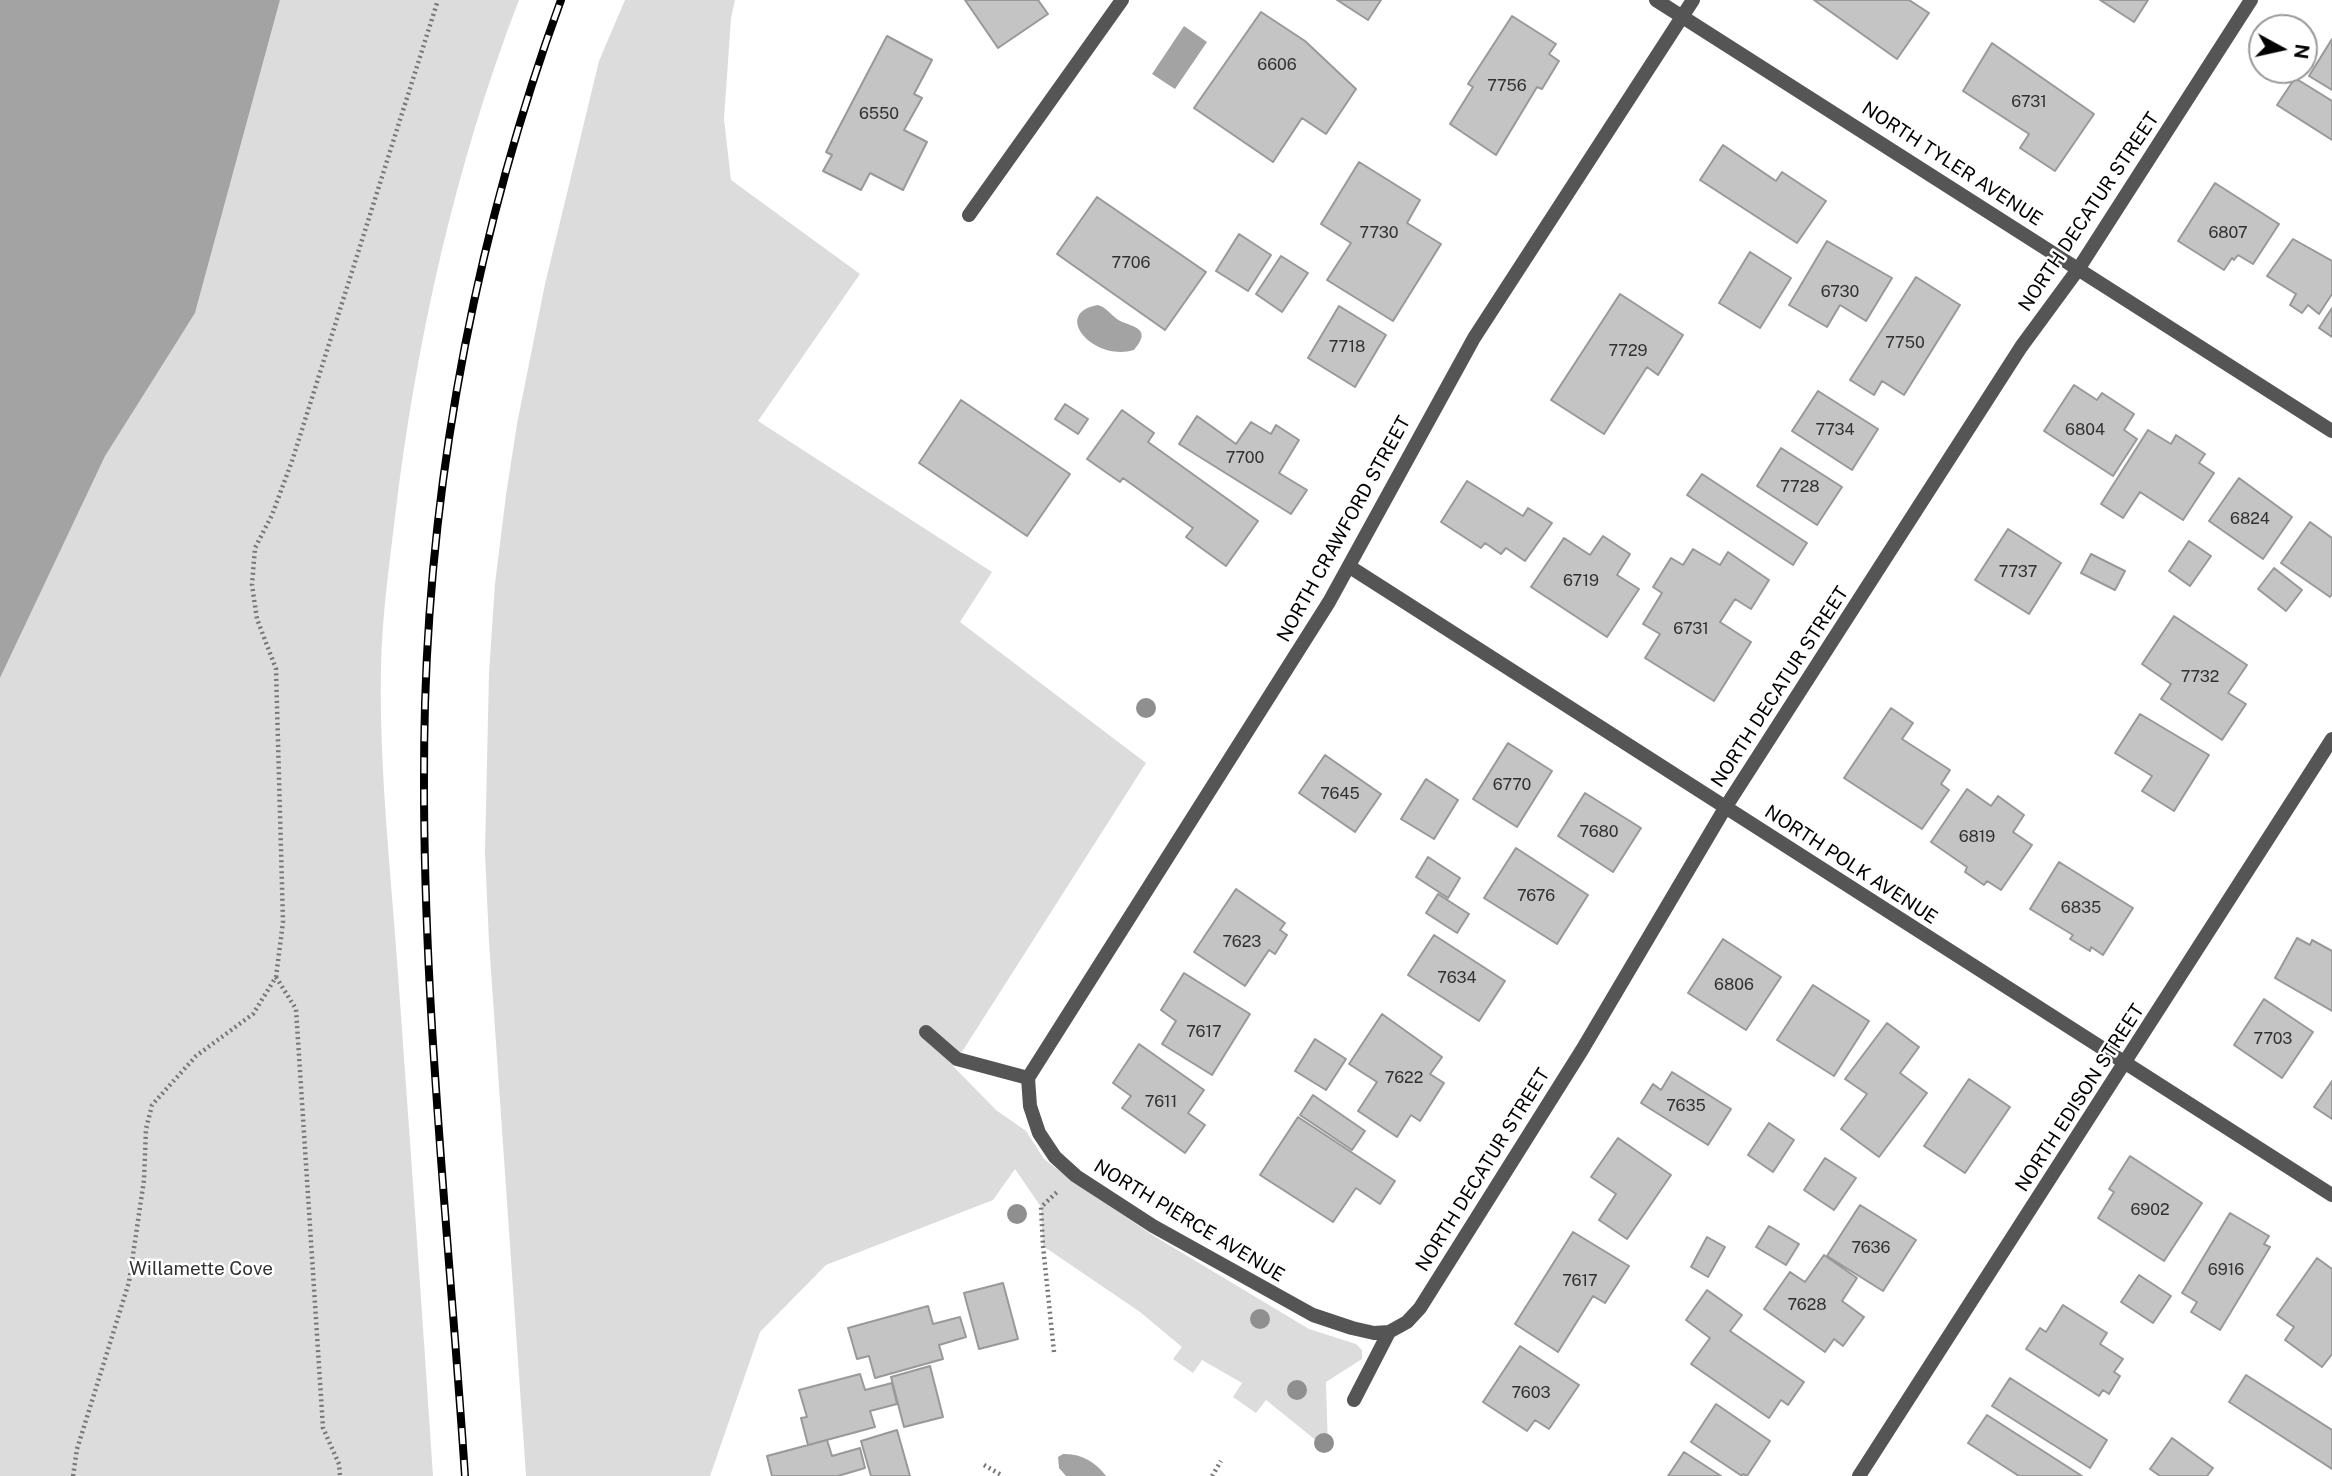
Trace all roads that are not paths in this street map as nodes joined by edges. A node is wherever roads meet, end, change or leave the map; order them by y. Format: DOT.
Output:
graph roads {
  1 [pos="1122,0"];
  2 [pos="1656,0"];
  3 [pos="1693,0"];
  4 [pos="2251,0"];
  5 [pos="1683,15"];
  6 [pos="969,215"];
  7 [pos="2079,268"];
  8 [pos="2332,431"];
  9 [pos="1350,567"];
  10 [pos="2332,739"];
  11 [pos="1725,808"];
  12 [pos="926,1032"];
  13 [pos="2125,1063"];
  14 [pos="1028,1078"];
  15 [pos="2332,1195"];
  16 [pos="1390,1332"];
  17 [pos="1354,1400"];
  18 [pos="1859,1476"];
  1 -- 6 [label="street"];
  2 -- 5 [label="street, NORTH TYLER AVENUE"];
  3 -- 5 [label="street, NORTH CRAWFORD STREET"];
  4 -- 7 [label="street, NORTH DECATUR STREET"];
  5 -- 7 [label="street, NORTH TYLER AVENUE"];
  5 -- 9 [label="street, NORTH CRAWFORD STREET"];
  7 -- 8 [label="street, NORTH TYLER AVENUE"];
  7 -- 11 [label="street, NORTH DECATUR STREET"];
  9 -- 11 [label="street, NORTH POLK AVENUE"];
  9 -- 14 [label="street, NORTH CRAWFORD STREET"];
  10 -- 13 [label="street, NORTH EDISON STREET"];
  11 -- 13 [label="street, NORTH POLK AVENUE"];
  11 -- 16 [label="street, NORTH DECATUR STREET"];
  12 -- 14 [label="street"];
  13 -- 15 [label="street, NORTH POLK AVENUE"];
  13 -- 18 [label="street, NORTH EDISON STREET"];
  14 -- 16 [label="street, NORTH PIERCE AVENUE"];
  16 -- 17 [label="street, NORTH DECATUR STREET"];
}
